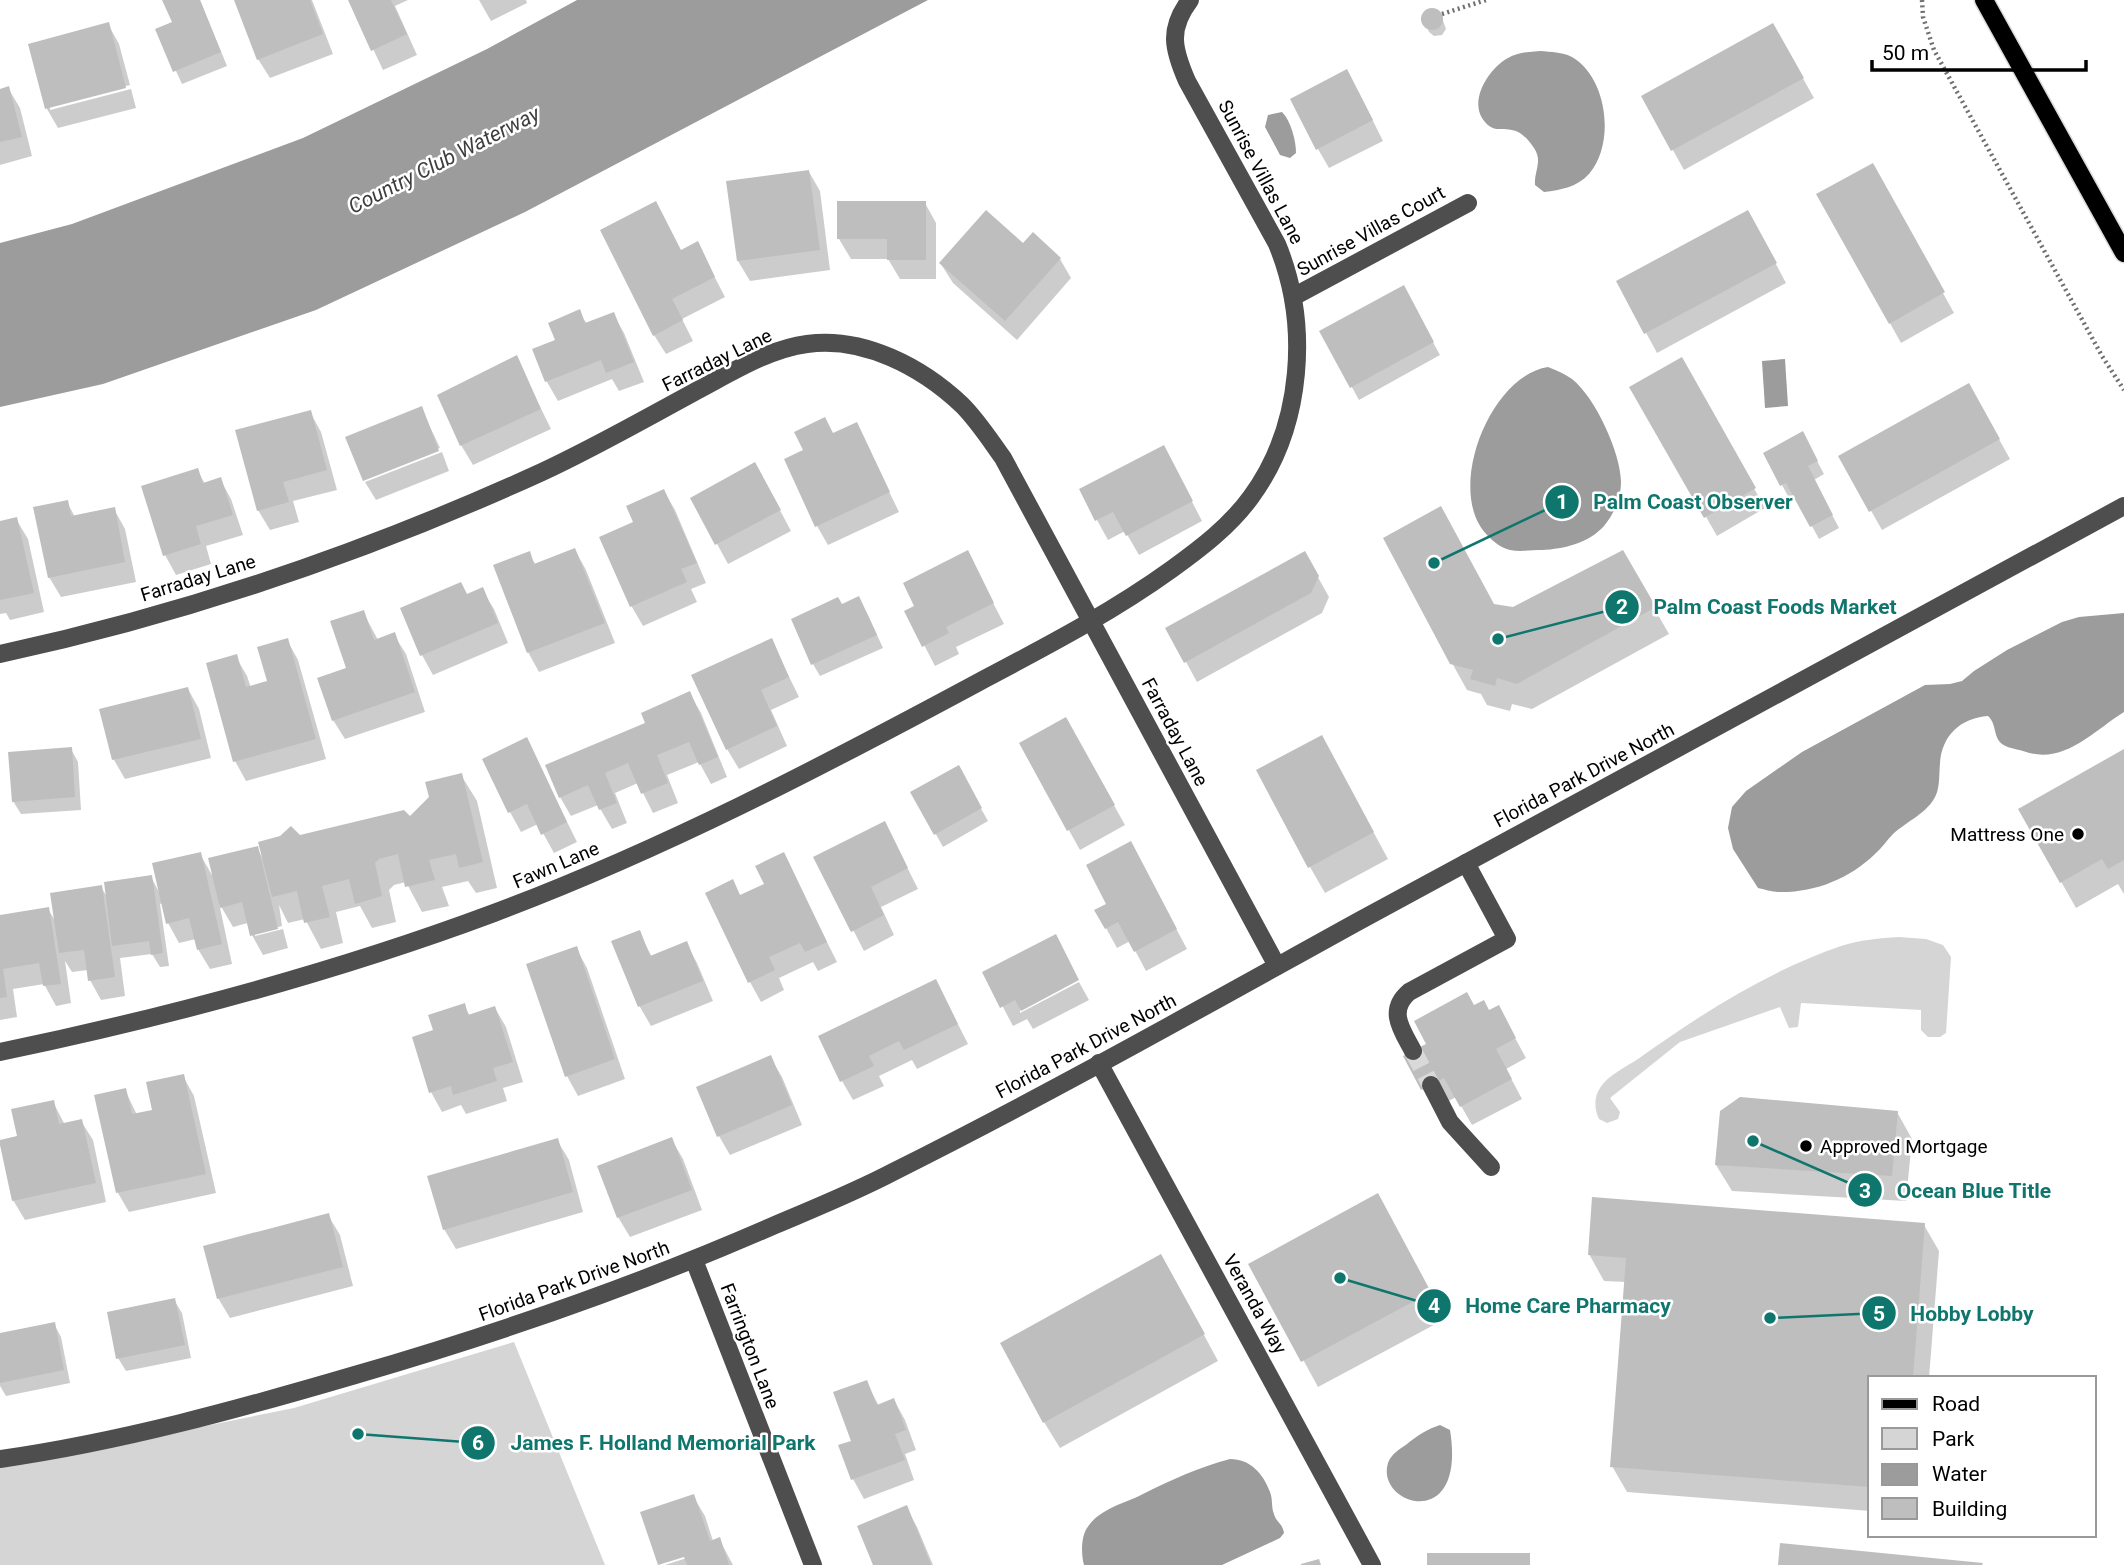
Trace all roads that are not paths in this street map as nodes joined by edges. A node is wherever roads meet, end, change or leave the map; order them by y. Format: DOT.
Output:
graph roads {
  1 [pos="1191,0"];
  2 [pos="1984,0"];
  3 [pos="1468,202"];
  4 [pos="2124,253"];
  5 [pos="1293,297"];
  6 [pos="2124,506"];
  7 [pos="1092,621"];
  8 [pos="0,654"];
  9 [pos="1466,863"];
  10 [pos="1277,966"];
  11 [pos="1413,1051"];
  12 [pos="0,1052"];
  13 [pos="1099,1063"];
  14 [pos="1430,1085"];
  15 [pos="1491,1167"];
  16 [pos="694,1260"];
  17 [pos="0,1459"];
  18 [pos="813,1565"];
  19 [pos="1372,1565"];
  1 -- 5 [label="street, Sunrise Villas Lane"];
  2 -- 4 [label="main road"];
  3 -- 5 [label="street, Sunrise Villas Court"];
  5 -- 7 [label="street, Sunrise Villas Lane"];
  6 -- 9 [label="street, Florida Park Drive North"];
  7 -- 8 [label="street, Farraday Lane"];
  7 -- 10 [label="street, Farraday Lane"];
  7 -- 12 [label="street, Fawn Lane"];
  9 -- 10 [label="street, Florida Park Drive North"];
  9 -- 11 [label="street"];
  10 -- 13 [label="street, Florida Park Drive North"];
  13 -- 16 [label="street, Florida Park Drive North"];
  13 -- 19 [label="street, Veranda Way"];
  14 -- 15 [label="street"];
  16 -- 17 [label="street, Florida Park Drive North"];
  16 -- 18 [label="street, Farrington Lane"];
}
